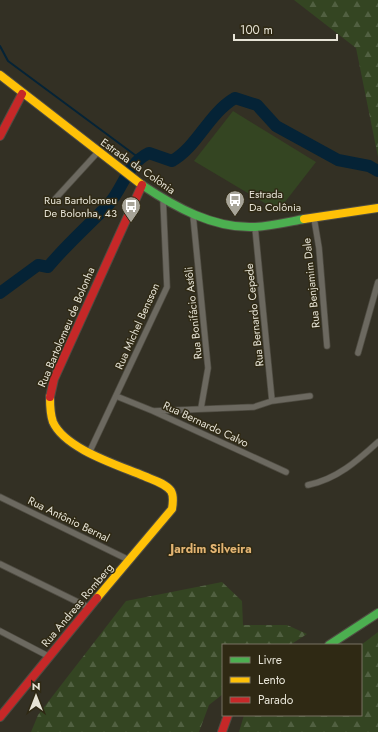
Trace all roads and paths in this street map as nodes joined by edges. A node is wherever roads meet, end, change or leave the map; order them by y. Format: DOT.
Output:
graph roads {
  1 [pos="0,75"];
  2 [pos="22,94"];
  3 [pos="0,136"];
  4 [pos="98,152"];
  5 [pos="142,185"];
  6 [pos="163,198"];
  7 [pos="55,199"];
  8 [pos="378,208"];
  9 [pos="193,215"];
  10 [pos="314,218"];
  11 [pos="255,227"];
  12 [pos="378,282"];
  13 [pos="327,346"];
  14 [pos="358,353"];
  15 [pos="116,396"];
  16 [pos="310,396"];
  17 [pos="272,401"];
  18 [pos="201,408"];
  19 [pos="153,411"];
  20 [pos="378,442"];
  21 [pos="89,453"];
  22 [pos="286,472"];
  23 [pos="308,485"];
  24 [pos="0,497"];
  25 [pos="172,509"];
  26 [pos="130,560"];
  27 [pos="0,564"];
  28 [pos="90,608"];
  29 [pos="378,613"];
  30 [pos="0,631"];
  31 [pos="331,644"];
  32 [pos="48,656"];
  33 [pos="228,716"];
  34 [pos="0,718"];
  35 [pos="222,732"];
  1 -- 2 [label="street, Estrada da Colônia"];
  2 -- 3 [label="street"];
  2 -- 4 [label="street, Estrada da Colônia"];
  4 -- 5 [label="street, Estrada da Colônia"];
  4 -- 7 [label="street"];
  5 -- 6 [label="street, Estrada da Colônia"];
  5 -- 21 [label="street, Rua Bartolomeu de Bolonha"];
  6 -- 9 [label="street, Estrada da Colônia"];
  6 -- 15 [label="street, Rua Michel Bensson"];
  8 -- 10 [label="street, Estrada da Colônia"];
  9 -- 11 [label="street, Estrada da Colônia"];
  9 -- 18 [label="street, Rua Bonifácio Astôli"];
  10 -- 11 [label="street, Estrada da Colônia"];
  10 -- 13 [label="street, Rua Benjamim Dale"];
  11 -- 17 [label="street, Rua Bernardo Cepede"];
  12 -- 14 [label="street"];
  15 -- 19 [label="street, Rua Bernardo Calvo"];
  15 -- 21 [label="street, Rua Michel Bensson"];
  16 -- 17 [label="street"];
  17 -- 18 [label="street"];
  18 -- 19 [label="street"];
  19 -- 22 [label="street, Rua Bernardo Calvo"];
  20 -- 23 [label="street"];
  21 -- 25 [label="street, Rua Bartolomeu de Bolonha"];
  24 -- 26 [label="street, Rua Antônio Bernal"];
  25 -- 26 [label="street, Rua Andreas Romberg"];
  26 -- 28 [label="street, Rua Andreas Romberg"];
  27 -- 28 [label="street"];
  28 -- 32 [label="street, Rua Andreas Romberg"];
  29 -- 31 [label="street"];
  30 -- 32 [label="street"];
  32 -- 34 [label="street, Rua Andreas Romberg"];
  33 -- 35 [label="street"];
}
